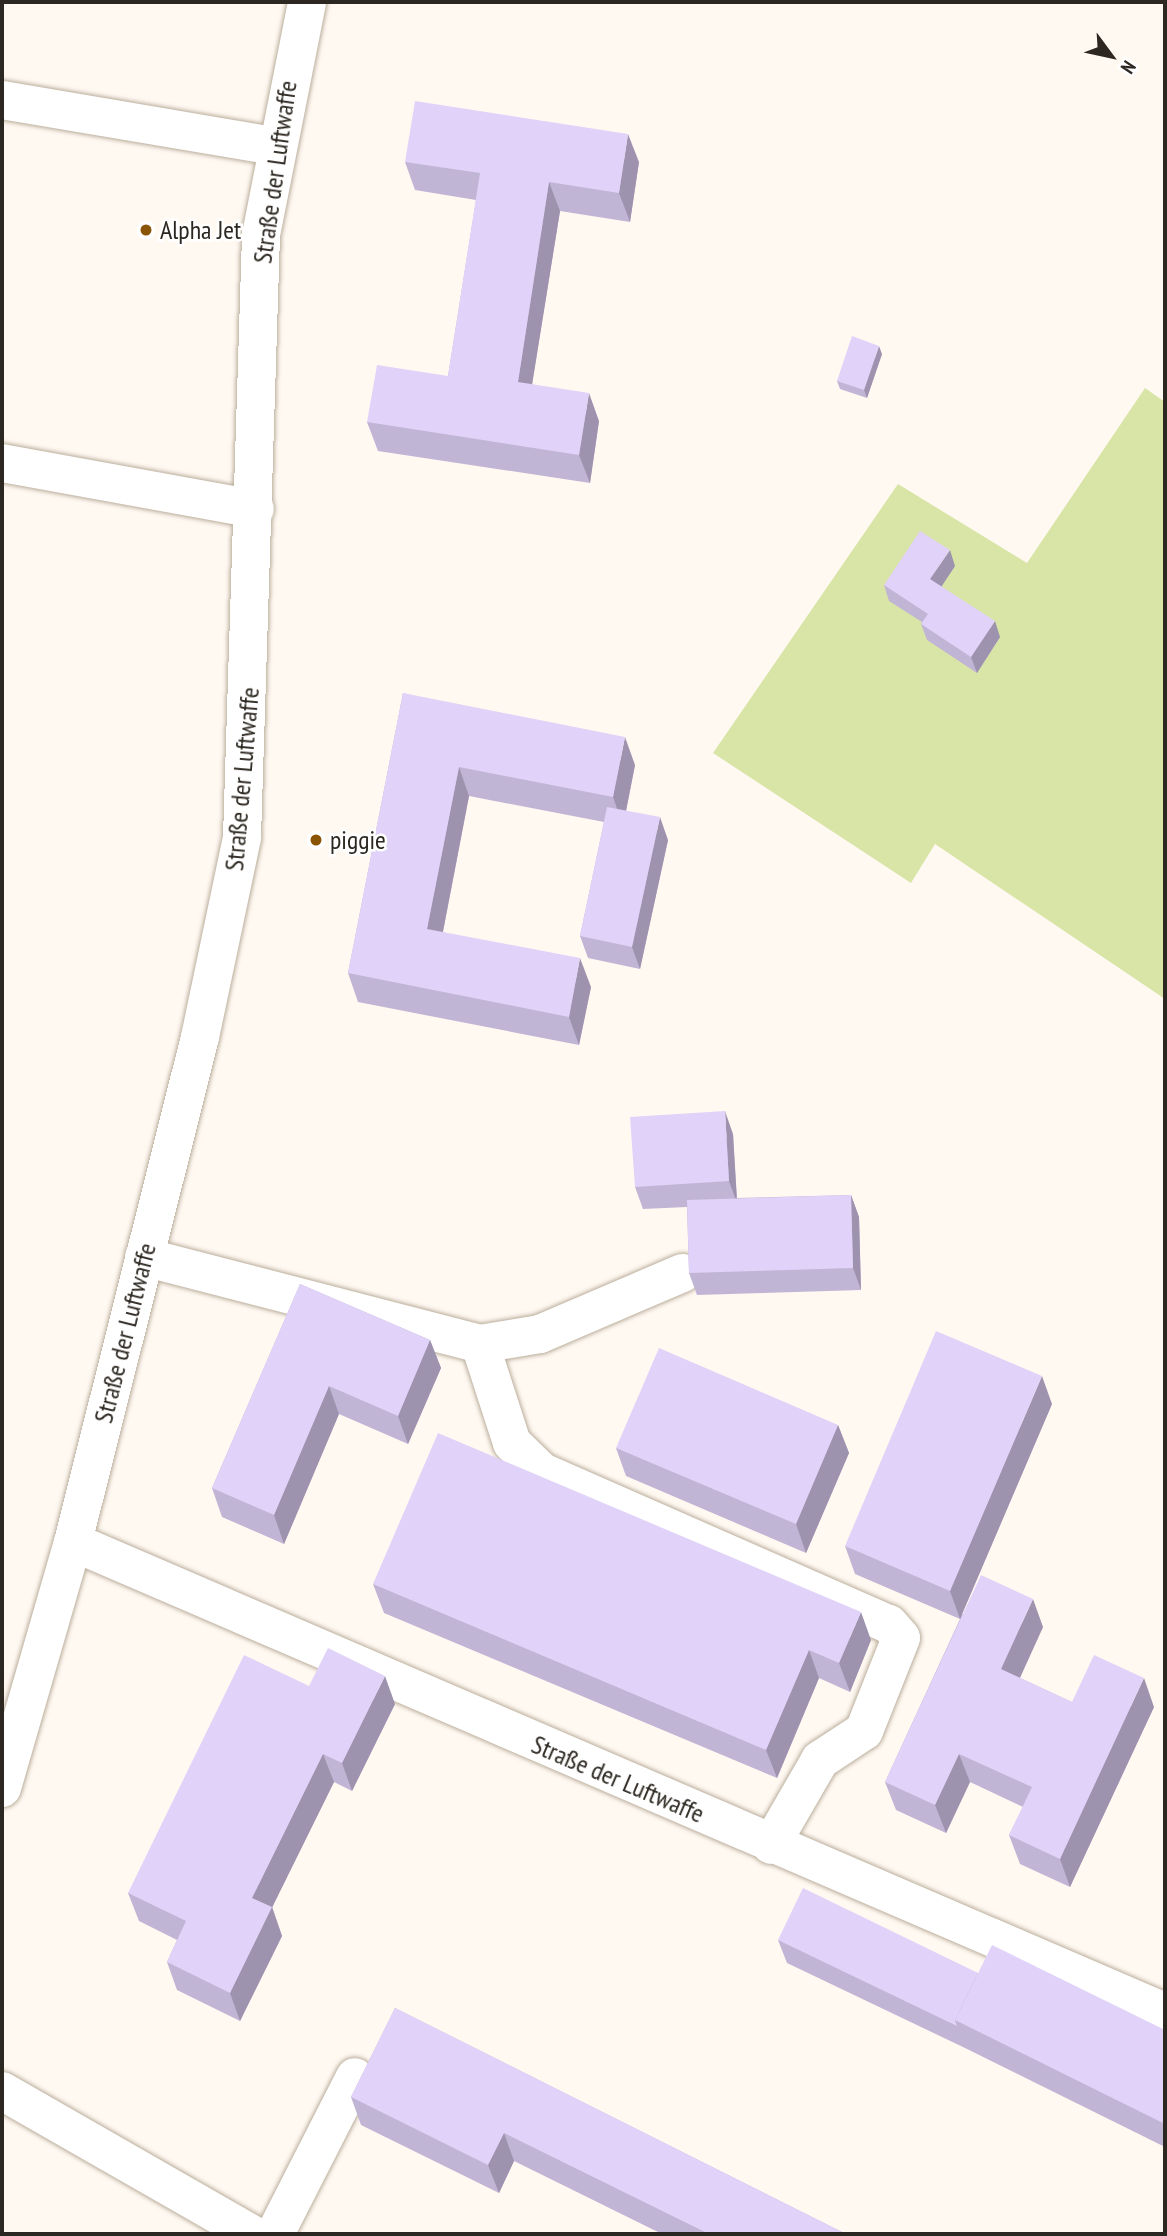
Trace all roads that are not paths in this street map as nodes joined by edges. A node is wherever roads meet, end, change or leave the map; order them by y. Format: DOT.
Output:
graph roads {
  1 [pos="307,2"];
  2 [pos="2,100"];
  3 [pos="275,146"];
  4 [pos="2,463"];
  5 [pos="255,509"];
  6 [pos="144,1257"];
  7 [pos="682,1273"];
  8 [pos="480,1344"];
  9 [pos="73,1542"];
  10 [pos="2,1788"];
  11 [pos="771,1845"];
  12 [pos="1165,2012"];
  13 [pos="355,2077"];
  14 [pos="2,2091"];
  15 [pos="252,2234"];
  16 [pos="275,2234"];
  1 -- 3 [label="street, Straße der Luftwaffe"];
  2 -- 3 [label="street"];
  3 -- 5 [label="street, Straße der Luftwaffe"];
  4 -- 5 [label="street"];
  5 -- 6 [label="street, Straße der Luftwaffe"];
  6 -- 8 [label="street"];
  6 -- 9 [label="street, Straße der Luftwaffe"];
  7 -- 8 [label="street"];
  8 -- 11 [label="street"];
  9 -- 10 [label="street, Straße der Luftwaffe"];
  9 -- 11 [label="street, Straße der Luftwaffe"];
  11 -- 12 [label="street, Straße der Luftwaffe"];
  13 -- 16 [label="street"];
  14 -- 15 [label="street"];
}
